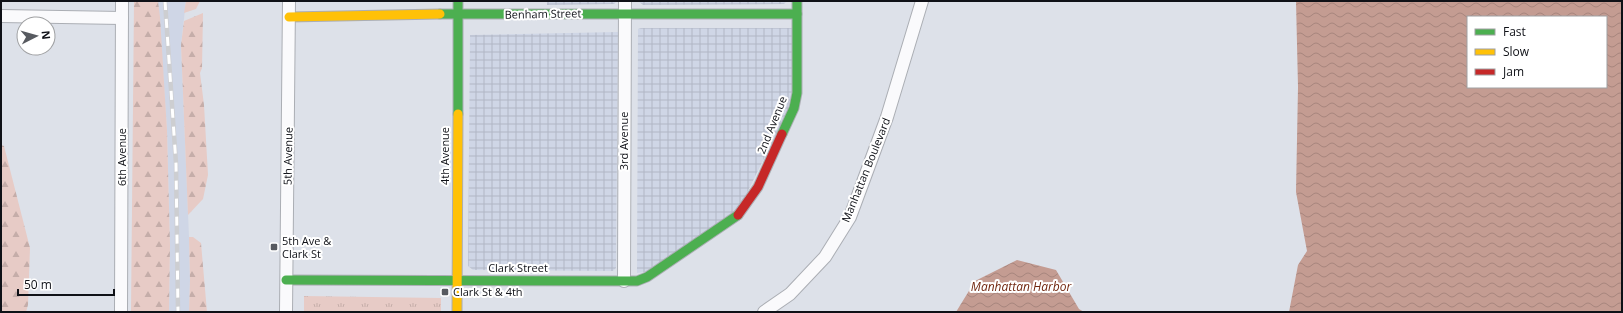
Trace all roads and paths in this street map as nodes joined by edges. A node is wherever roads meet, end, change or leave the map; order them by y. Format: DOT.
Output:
graph roads {
  1 [pos="122,1"];
  2 [pos="289,1"];
  3 [pos="458,1"];
  4 [pos="625,1"];
  5 [pos="797,1"];
  6 [pos="922,1"];
  7 [pos="625,13"];
  8 [pos="797,14"];
  9 [pos="458,15"];
  10 [pos="1,16"];
  11 [pos="289,16"];
  12 [pos="122,18"];
  13 [pos="731,220"];
  14 [pos="286,280"];
  15 [pos="457,280"];
  16 [pos="624,281"];
  17 [pos="121,312"];
  18 [pos="286,312"];
  19 [pos="457,312"];
  20 [pos="764,312"];
  1 -- 12 [label="street, 6th Avenue"];
  2 -- 11 [label="street, 5th Avenue"];
  3 -- 9 [label="street, 4th Avenue"];
  4 -- 7 [label="street, 3rd Avenue"];
  5 -- 8 [label="street, 2nd Avenue"];
  6 -- 20 [label="street, Manhattan Boulevard"];
  7 -- 8 [label="street, Benham Street"];
  7 -- 9 [label="street, Benham Street"];
  7 -- 16 [label="street, 3rd Avenue"];
  8 -- 13 [label="street, 2nd Avenue"];
  9 -- 11 [label="street, Benham Street"];
  9 -- 15 [label="street, 4th Avenue"];
  10 -- 12 [label="street"];
  11 -- 14 [label="street, 5th Avenue"];
  12 -- 17 [label="street, 6th Avenue"];
  13 -- 16 [label="street, Clark Street"];
  14 -- 15 [label="street, Clark Street"];
  14 -- 18 [label="street, 5th Avenue"];
  15 -- 16 [label="street, Clark Street"];
  15 -- 19 [label="street, 4th Avenue"];
}
